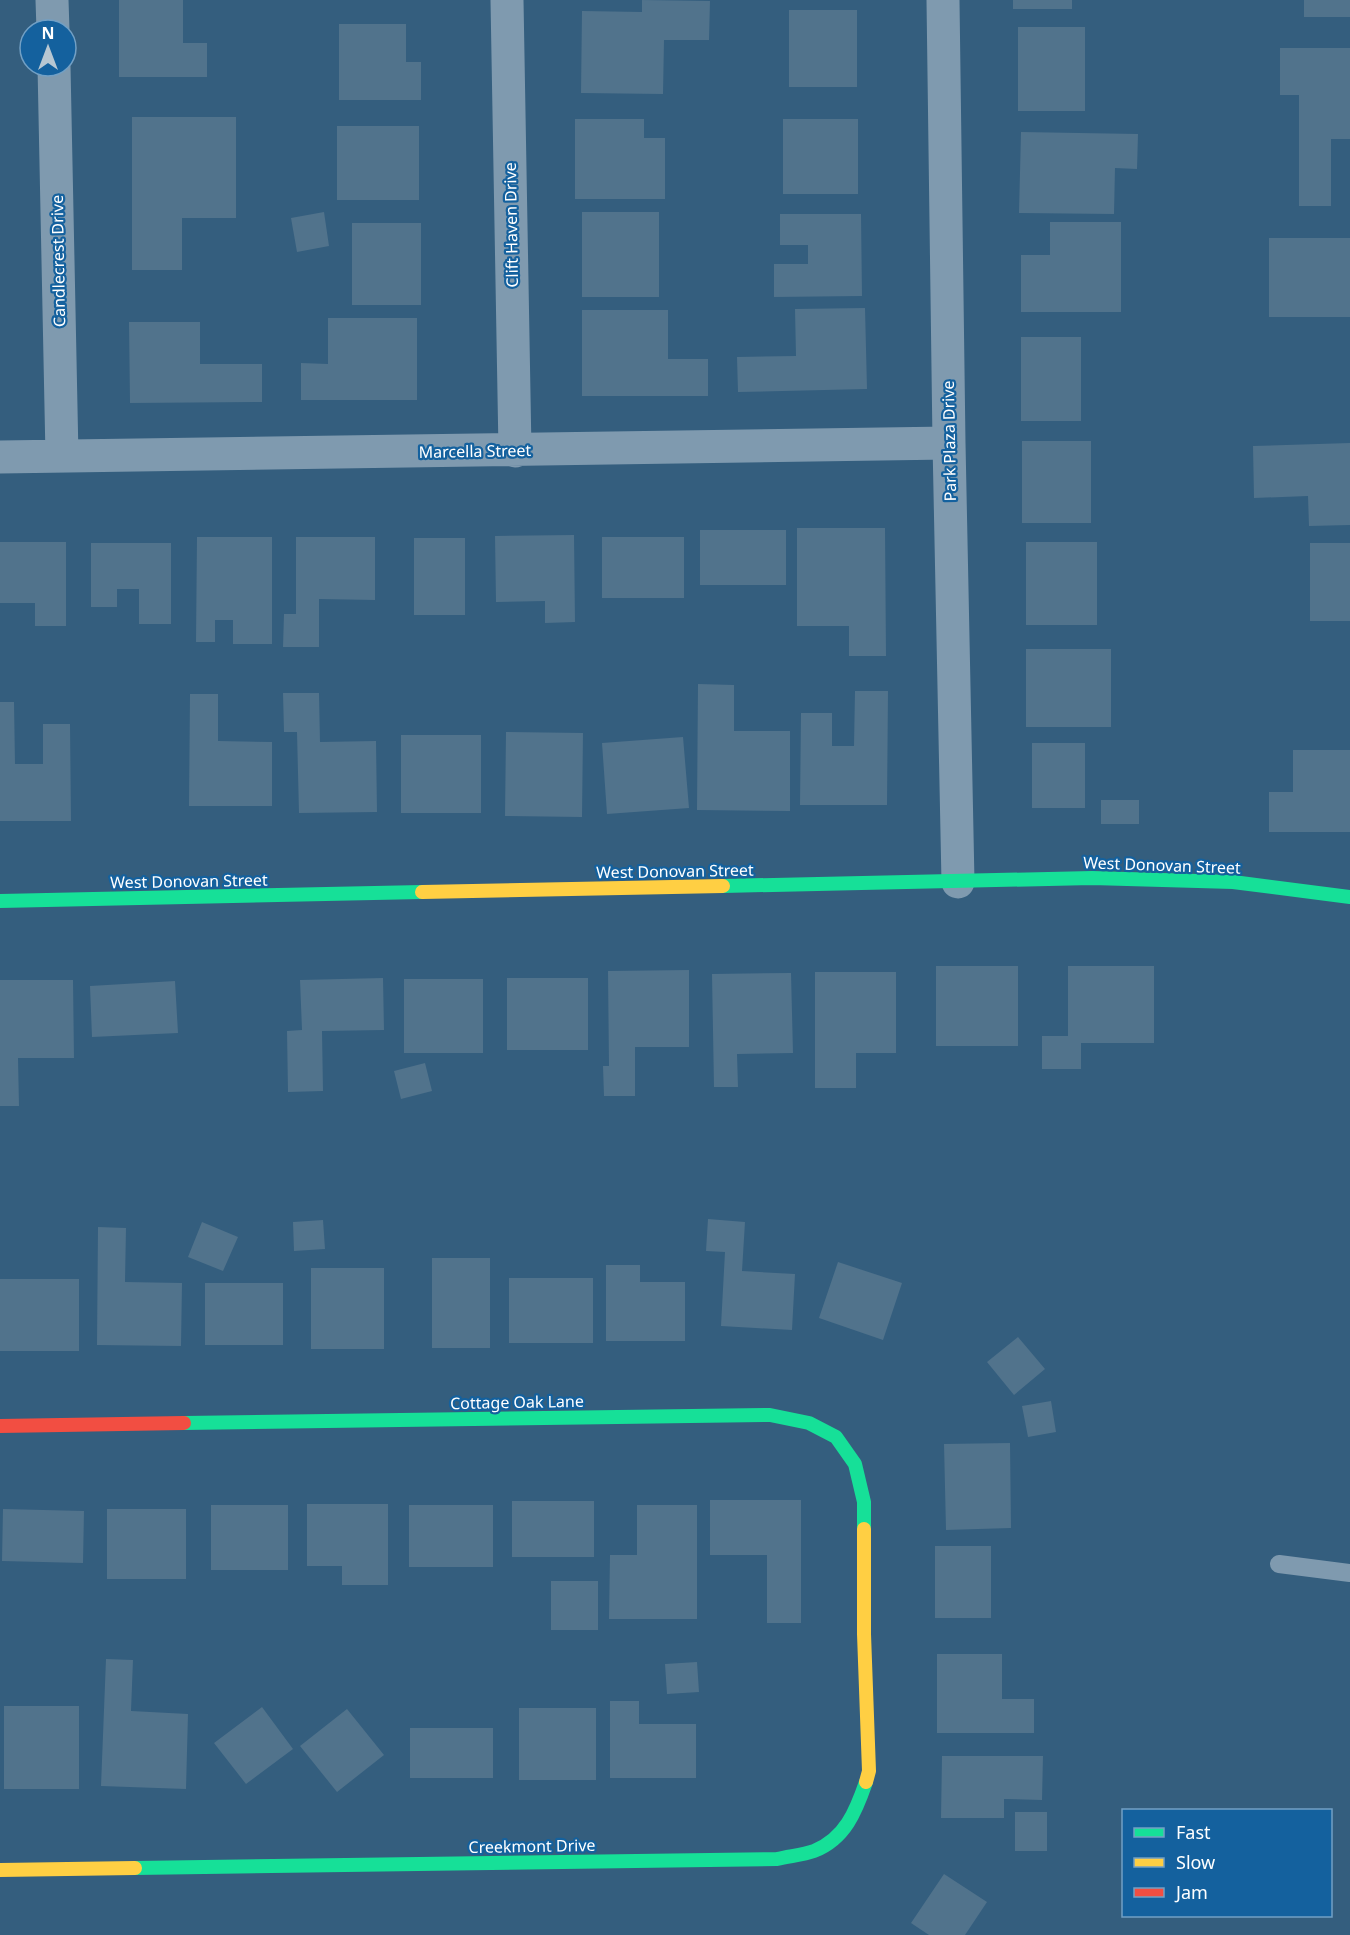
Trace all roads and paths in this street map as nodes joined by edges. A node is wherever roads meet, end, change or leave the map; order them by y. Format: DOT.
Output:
graph roads {
  1 [pos="52,0"];
  2 [pos="507,0"];
  3 [pos="943,0"];
  4 [pos="53,18"];
  5 [pos="54,78"];
  6 [pos="949,443"];
  7 [pos="515,451"];
  8 [pos="62,456"];
  9 [pos="0,457"];
  10 [pos="958,882"];
  11 [pos="1350,897"];
  12 [pos="0,901"];
  13 [pos="0,1426"];
  14 [pos="1279,1564"];
  15 [pos="1350,1573"];
  16 [pos="864,1623"];
  17 [pos="0,1870"];
  1 -- 4 [label="street"];
  2 -- 7 [label="street, Clift Haven Drive"];
  3 -- 6 [label="street, Park Plaza Drive"];
  5 -- 8 [label="street, Candlecrest Drive"];
  6 -- 7 [label="street, Marcella Street"];
  6 -- 10 [label="street, Park Plaza Drive"];
  7 -- 8 [label="street, Marcella Street"];
  8 -- 9 [label="street, Marcella Street"];
  10 -- 11 [label="street, West Donovan Street"];
  10 -- 12 [label="street, West Donovan Street"];
  13 -- 16 [label="street, Cottage Oak Lane"];
  14 -- 15 [label="lane"];
  16 -- 17 [label="street, Creekmont Drive"];
}
